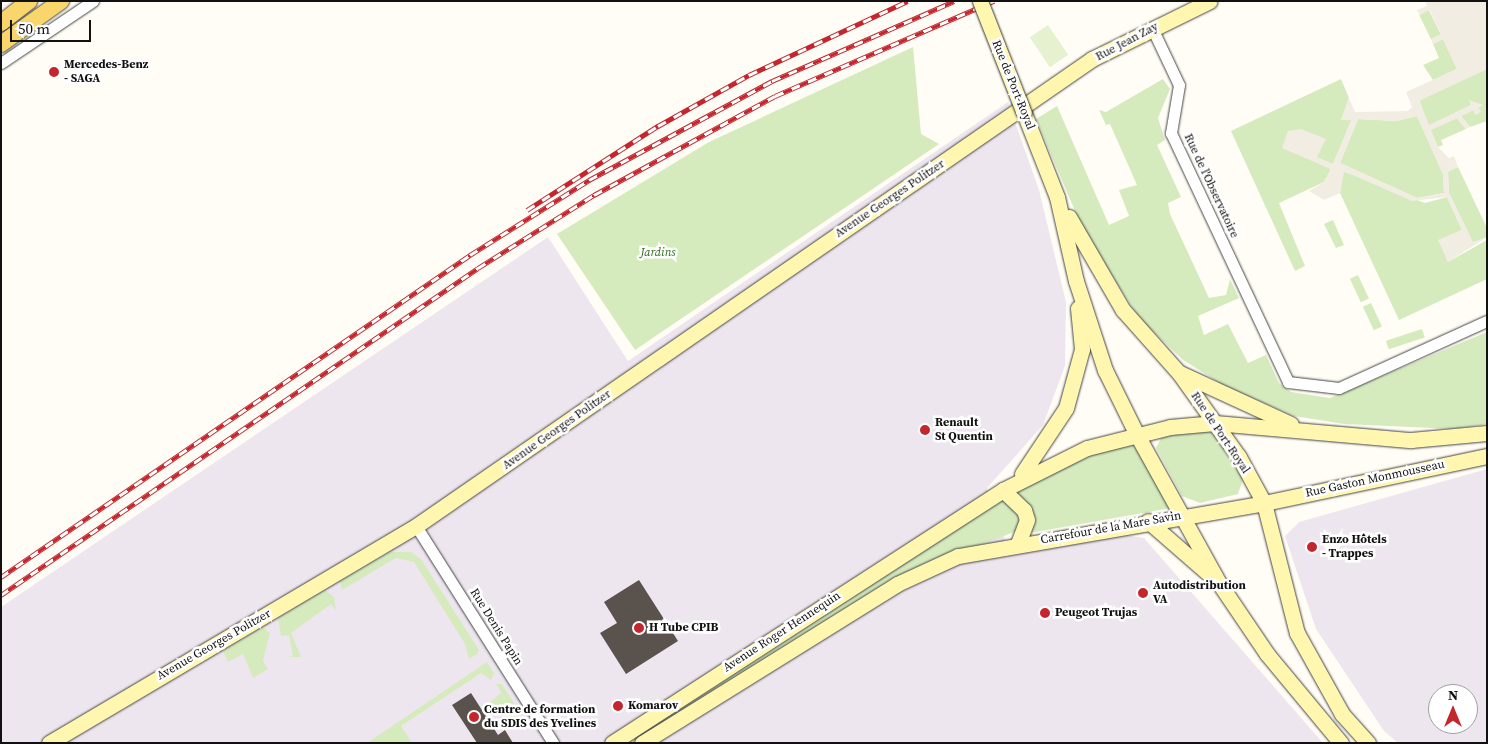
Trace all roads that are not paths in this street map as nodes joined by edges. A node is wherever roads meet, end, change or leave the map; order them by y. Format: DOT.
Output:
graph roads {
  1 [pos="61,1"];
  2 [pos="93,1"];
  3 [pos="980,1"];
  4 [pos="1210,1"];
  5 [pos="25,3"];
  6 [pos="1,23"];
  7 [pos="1152,28"];
  8 [pos="1,44"];
  9 [pos="1,63"];
  10 [pos="1049,92"];
  11 [pos="1057,196"];
  12 [pos="1076,282"];
  13 [pos="1487,321"];
  14 [pos="1179,373"];
  15 [pos="1216,423"];
  16 [pos="1302,429"];
  17 [pos="1487,433"];
  18 [pos="1137,435"];
  19 [pos="1487,456"];
  20 [pos="1016,482"];
  21 [pos="1003,490"];
  22 [pos="1264,503"];
  23 [pos="1184,515"];
  24 [pos="1148,521"];
  25 [pos="416,526"];
  26 [pos="1018,544"];
  27 [pos="958,556"];
  28 [pos="1219,583"];
  29 [pos="49,743"];
  30 [pos="553,743"];
  31 [pos="612,743"];
  32 [pos="642,743"];
  33 [pos="1341,743"];
  34 [pos="1368,743"];
  1 -- 8 [label="main road"];
  2 -- 9 [label="street"];
  3 -- 11 [label="street, Rue de Port-Royal, bridge"];
  4 -- 7 [label="street, Rue Jean Zay"];
  5 -- 6 [label="main road"];
  7 -- 10 [label="street, Rue Jean Zay"];
  7 -- 13 [label="street, Rue de l'Observatoire"];
  10 -- 25 [label="street, Avenue Georges Politzer"];
  11 -- 12 [label="street, Rue de Port-Royal"];
  11 -- 14 [label="street, Rue de Port-Royal"];
  12 -- 18 [label="street, Rue de Port-Royal"];
  12 -- 20 [label="street"];
  14 -- 15 [label="street, Rue de Port-Royal"];
  14 -- 16 [label="street"];
  15 -- 16 [label="street"];
  15 -- 18 [label="street"];
  15 -- 22 [label="street, Rue de Port-Royal"];
  16 -- 17 [label="street"];
  18 -- 20 [label="street"];
  18 -- 23 [label="street, Rue de Port-Royal"];
  19 -- 22 [label="street, Rue Gaston Monmousseau"];
  20 -- 21 [label="street"];
  21 -- 26 [label="street"];
  21 -- 31 [label="street, Avenue Roger Hennequin"];
  22 -- 23 [label="street, Carrefour de la Mare Savin"];
  22 -- 34 [label="street, Rue de Port-Royal"];
  23 -- 24 [label="street, Carrefour de la Mare Savin"];
  23 -- 28 [label="street, Rue de Port-Royal"];
  24 -- 26 [label="street, Carrefour de la Mare Savin"];
  24 -- 28 [label="street"];
  25 -- 29 [label="street, Avenue Georges Politzer"];
  25 -- 30 [label="street, Rue Denis Papin"];
  26 -- 27 [label="street, Carrefour de la Mare Savin"];
  27 -- 32 [label="street, Avenue Roger Hennequin"];
  28 -- 33 [label="street, Rue de Port-Royal"];
}
